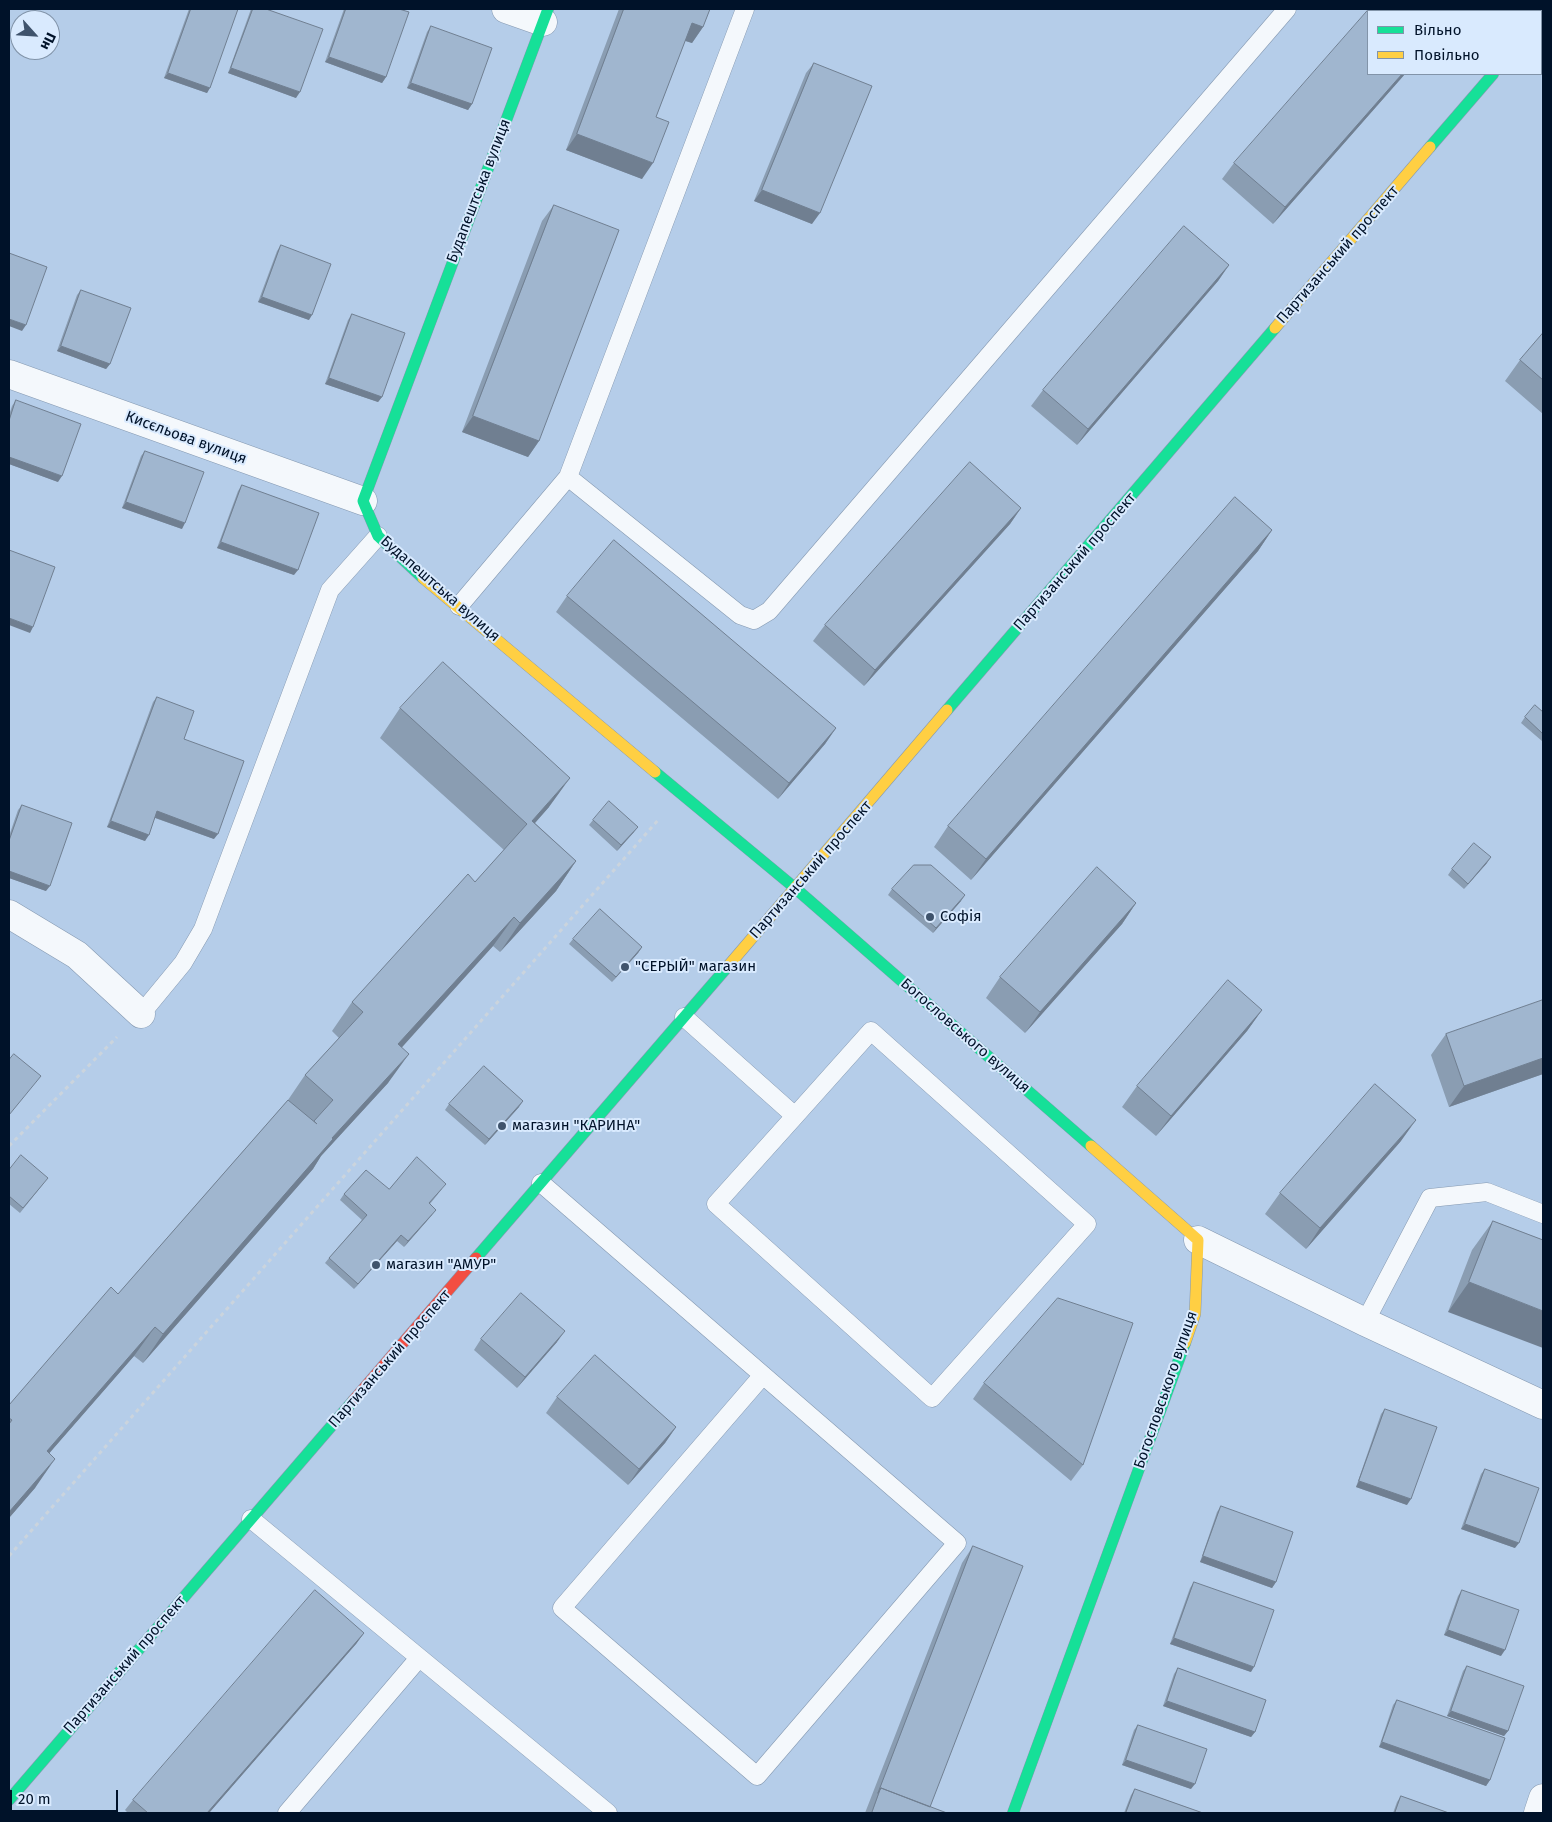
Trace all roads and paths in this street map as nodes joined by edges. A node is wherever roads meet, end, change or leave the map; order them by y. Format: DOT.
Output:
graph roads {
  1 [pos="506,9"];
  2 [pos="745,9"];
  3 [pos="1287,9"];
  4 [pos="545,15"];
  5 [pos="1490,75"];
  6 [pos="9,374"];
  7 [pos="568,477"];
  8 [pos="363,501"];
  9 [pos="378,536"];
  10 [pos="459,606"];
  11 [pos="682,793"];
  12 [pos="795,888"];
  13 [pos="9,914"];
  14 [pos="141,1014"];
  15 [pos="684,1017"];
  16 [pos="795,1116"];
  17 [pos="9,1146"];
  18 [pos="542,1183"];
  19 [pos="1543,1214"];
  20 [pos="1198,1240"];
  21 [pos="1365,1322"];
  22 [pos="763,1375"];
  23 [pos="1543,1405"];
  24 [pos="251,1520"];
  25 [pos="9,1556"];
  26 [pos="419,1658"];
  27 [pos="1543,1798"];
  28 [pos="9,1800"];
  29 [pos="287,1813"];
  30 [pos="608,1813"];
  31 [pos="1013,1813"];
  32 [pos="1538,1813"];
  1 -- 4 [label="street"];
  2 -- 7 [label="lane"];
  3 -- 7 [label="lane"];
  4 -- 8 [label="street, Будапештська вулиця"];
  5 -- 12 [label="street, Партизанський проспект"];
  6 -- 8 [label="street, Кисєльова вулиця"];
  7 -- 10 [label="lane"];
  8 -- 9 [label="street, Будапештська вулиця"];
  9 -- 10 [label="street, Будапештська вулиця"];
  9 -- 14 [label="lane"];
  10 -- 11 [label="street, Будапештська вулиця"];
  11 -- 12 [label="street, Будапештська вулиця"];
  11 -- 25 [label="path"];
  12 -- 15 [label="street, Партизанський проспект"];
  12 -- 20 [label="street, Богословського вулиця"];
  13 -- 14 [label="street"];
  14 -- 17 [label="path"];
  15 -- 16 [label="lane"];
  15 -- 18 [label="street, Партизанський проспект"];
  16 -- 16 [label="lane"];
  18 -- 22 [label="lane"];
  18 -- 24 [label="street, Партизанський проспект"];
  19 -- 21 [label="lane"];
  20 -- 21 [label="street"];
  20 -- 31 [label="street, Богословського вулиця"];
  21 -- 23 [label="street"];
  22 -- 22 [label="lane"];
  24 -- 26 [label="lane"];
  24 -- 28 [label="street, Партизанський проспект"];
  26 -- 29 [label="lane"];
  26 -- 30 [label="lane"];
  27 -- 32 [label="street"];
}
